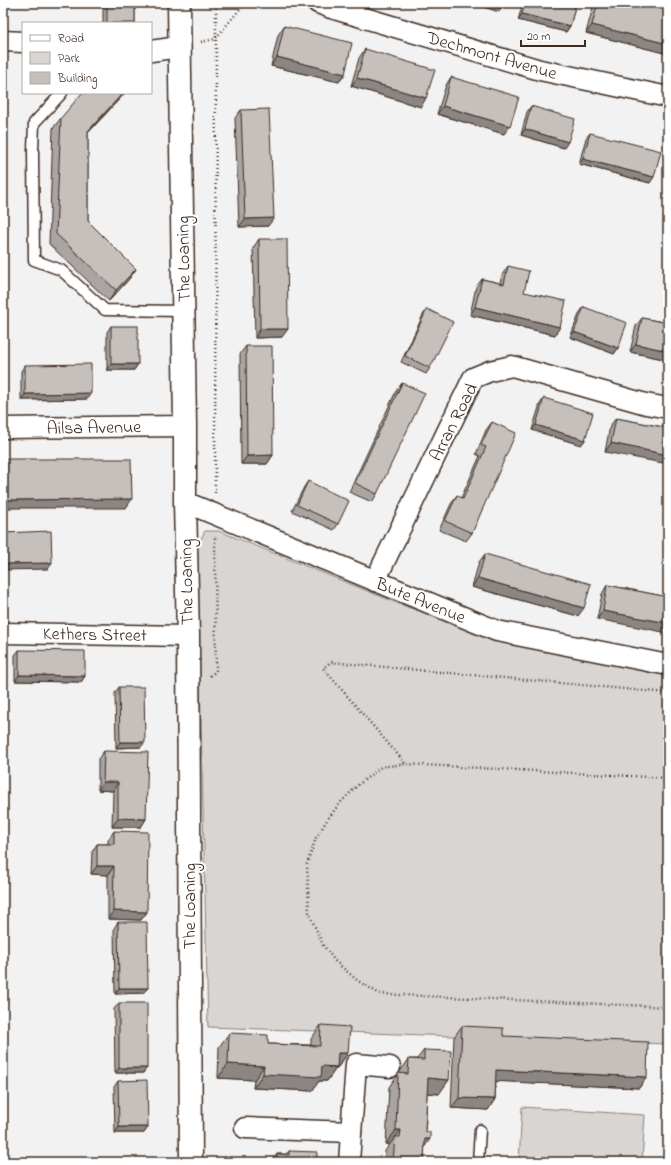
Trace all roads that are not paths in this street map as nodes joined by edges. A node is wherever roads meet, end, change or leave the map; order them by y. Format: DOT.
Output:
graph roads {
  1 [pos="179,3"];
  2 [pos="318,3"];
  3 [pos="3,42"];
  4 [pos="22,42"];
  5 [pos="179,47"];
  6 [pos="152,51"];
  7 [pos="61,94"];
  8 [pos="668,97"];
  9 [pos="183,311"];
  10 [pos="668,408"];
  11 [pos="185,426"];
  12 [pos="3,428"];
  13 [pos="185,502"];
  14 [pos="375,582"];
  15 [pos="3,633"];
  16 [pos="188,636"];
  17 [pos="668,665"];
  18 [pos="390,1067"];
  19 [pos="245,1128"];
  20 [pos="480,1130"];
  21 [pos="351,1132"];
  22 [pos="191,1162"];
  23 [pos="349,1162"];
  24 [pos="478,1162"];
  1 -- 5 [label="street, The Loaning"];
  2 -- 8 [label="street, Dechmont Avenue"];
  3 -- 4 [label="street"];
  5 -- 6 [label="street"];
  5 -- 9 [label="street, The Loaning"];
  7 -- 9 [label="lane"];
  9 -- 11 [label="street, The Loaning"];
  10 -- 14 [label="street, Arran Road"];
  11 -- 12 [label="street, Ailsa Avenue"];
  11 -- 13 [label="street, The Loaning"];
  13 -- 14 [label="street, Bute Avenue"];
  13 -- 16 [label="street, The Loaning"];
  14 -- 17 [label="street, Bute Avenue"];
  15 -- 16 [label="street, Kethers Street"];
  16 -- 22 [label="street, The Loaning"];
  18 -- 21 [label="street"];
  19 -- 21 [label="street"];
  20 -- 24 [label="lane"];
  21 -- 23 [label="street"];
}
